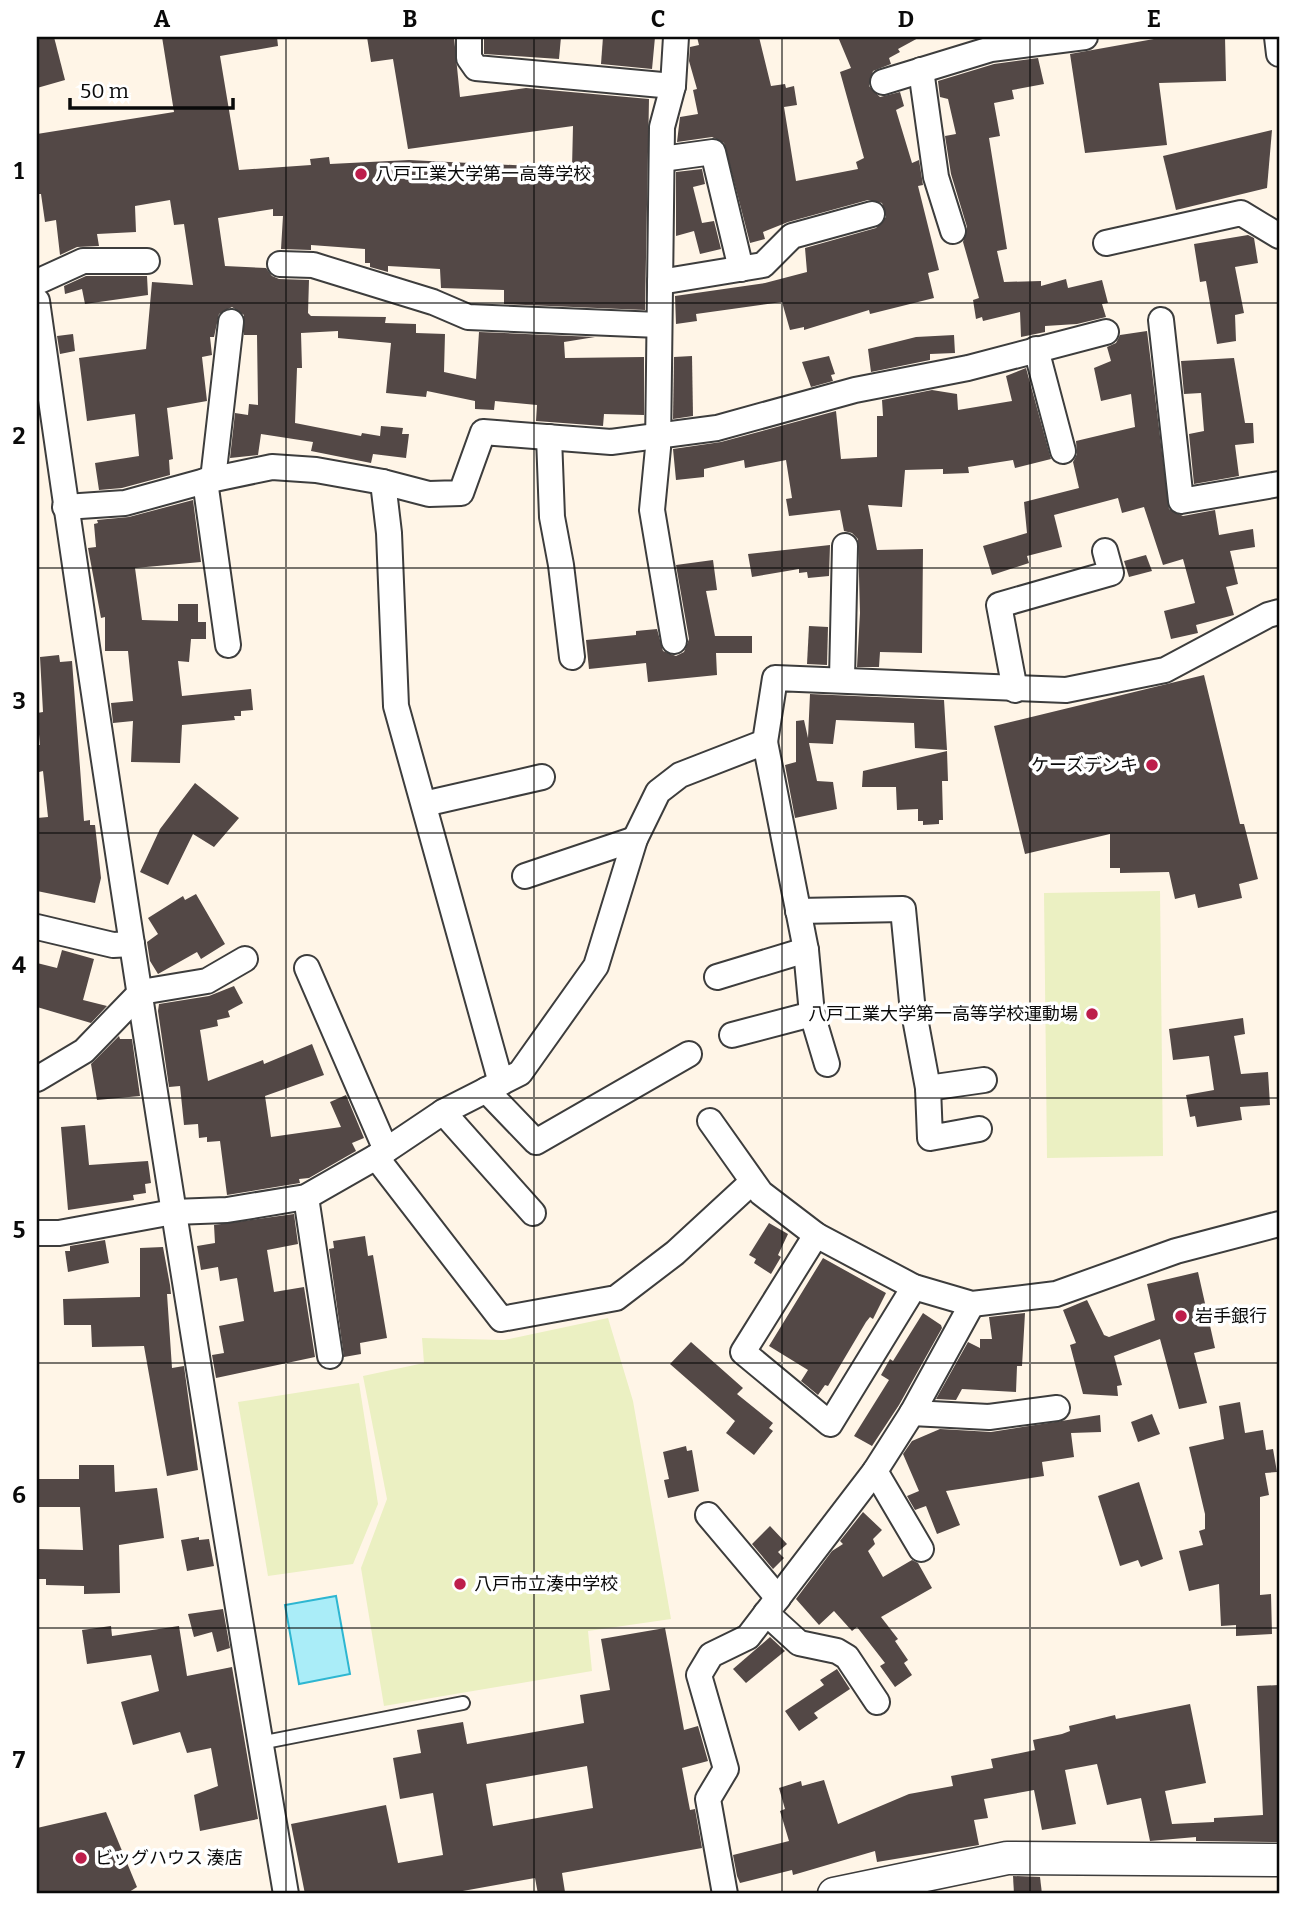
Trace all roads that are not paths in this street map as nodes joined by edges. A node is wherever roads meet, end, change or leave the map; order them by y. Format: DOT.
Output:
graph roads {
  1 [pos="470,37"];
  2 [pos="676,37"];
  3 [pos="1085,37"];
  4 [pos="1277,37"];
  5 [pos="988,43"];
  6 [pos="1279,54"];
  7 [pos="921,70"];
  8 [pos="883,82"];
  9 [pos="673,86"];
  10 [pos="662,159"];
  11 [pos="872,215"];
  12 [pos="953,231"];
  13 [pos="1279,236"];
  14 [pos="1106,243"];
  15 [pos="147,261"];
  16 [pos="281,264"];
  17 [pos="741,269"];
  18 [pos="37,282"];
  19 [pos="660,282"];
  20 [pos="37,301"];
  21 [pos="1161,320"];
  22 [pos="231,322"];
  23 [pos="659,325"];
  24 [pos="1106,332"];
  25 [pos="1036,349"];
  26 [pos="549,437"];
  27 [pos="657,437"];
  28 [pos="1063,451"];
  29 [pos="209,480"];
  30 [pos="383,482"];
  31 [pos="1279,484"];
  32 [pos="65,508"];
  33 [pos="845,546"];
  34 [pos="1105,551"];
  35 [pos="1279,612"];
  36 [pos="674,641"];
  37 [pos="228,645"];
  38 [pos="572,657"];
  39 [pos="842,678"];
  40 [pos="1015,690"];
  41 [pos="765,742"];
  42 [pos="542,777"];
  43 [pos="424,804"];
  44 [pos="635,839"];
  45 [pos="525,876"];
  46 [pos="798,911"];
  47 [pos="37,927"];
  48 [pos="132,944"];
  49 [pos="806,950"];
  50 [pos="245,959"];
  51 [pos="307,968"];
  52 [pos="717,977"];
  53 [pos="141,992"];
  54 [pos="811,1014"];
  55 [pos="732,1035"];
  56 [pos="690,1054"];
  57 [pos="827,1063"];
  58 [pos="37,1079"];
  59 [pos="984,1080"];
  60 [pos="493,1086"];
  61 [pos="928,1088"];
  62 [pos="443,1112"];
  63 [pos="710,1121"];
  64 [pos="979,1129"];
  65 [pos="381,1154"];
  66 [pos="752,1182"];
  67 [pos="306,1197"];
  68 [pos="173,1212"];
  69 [pos="533,1213"];
  70 [pos="1279,1224"];
  71 [pos="37,1233"];
  72 [pos="816,1235"];
  73 [pos="914,1287"];
  74 [pos="972,1304"];
  75 [pos="330,1356"];
  76 [pos="1057,1408"];
  77 [pos="912,1413"];
  78 [pos="875,1471"];
  79 [pos="708,1515"];
  80 [pos="921,1549"];
  81 [pos="772,1605"];
  82 [pos="877,1702"];
  83 [pos="463,1703"];
  84 [pos="260,1743"];
  85 [pos="1279,1860"];
  86 [pos="883,1890"];
  87 [pos="286,1894"];
  88 [pos="725,1894"];
  89 [pos="834,1894"];
  1 -- 9 [label="street"];
  2 -- 9 [label="street"];
  3 -- 5 [label="street"];
  4 -- 6 [label="street"];
  5 -- 7 [label="street"];
  7 -- 8 [label="street"];
  7 -- 12 [label="street"];
  9 -- 10 [label="street"];
  10 -- 17 [label="street"];
  10 -- 19 [label="street"];
  11 -- 17 [label="street"];
  13 -- 14 [label="street"];
  15 -- 18 [label="street"];
  16 -- 23 [label="street"];
  17 -- 19 [label="street"];
  19 -- 23 [label="street"];
  20 -- 32 [label="street"];
  21 -- 31 [label="street"];
  22 -- 29 [label="street"];
  23 -- 27 [label="street"];
  24 -- 25 [label="street"];
  25 -- 27 [label="street"];
  25 -- 28 [label="street"];
  26 -- 27 [label="street"];
  26 -- 30 [label="street"];
  26 -- 38 [label="street"];
  27 -- 36 [label="street"];
  29 -- 30 [label="street"];
  29 -- 32 [label="street"];
  29 -- 37 [label="street"];
  30 -- 43 [label="street"];
  32 -- 48 [label="street"];
  33 -- 39 [label="street"];
  34 -- 40 [label="street"];
  35 -- 40 [label="street"];
  39 -- 40 [label="street"];
  39 -- 41 [label="street"];
  41 -- 44 [label="street"];
  41 -- 46 [label="street"];
  42 -- 43 [label="street"];
  43 -- 60 [label="street"];
  44 -- 45 [label="street"];
  44 -- 60 [label="street"];
  46 -- 49 [label="street"];
  46 -- 61 [label="street"];
  47 -- 48 [label="street"];
  48 -- 53 [label="street"];
  49 -- 52 [label="street"];
  49 -- 54 [label="street"];
  50 -- 53 [label="street"];
  51 -- 65 [label="street"];
  53 -- 58 [label="street"];
  53 -- 68 [label="street"];
  54 -- 55 [label="street"];
  54 -- 57 [label="street"];
  56 -- 60 [label="street"];
  59 -- 61 [label="street"];
  60 -- 62 [label="street"];
  61 -- 64 [label="street"];
  62 -- 65 [label="street"];
  62 -- 69 [label="street"];
  63 -- 66 [label="street"];
  65 -- 66 [label="street"];
  65 -- 67 [label="street"];
  66 -- 72 [label="street"];
  67 -- 68 [label="street"];
  67 -- 75 [label="street"];
  68 -- 71 [label="street"];
  68 -- 84 [label="street"];
  70 -- 74 [label="street"];
  72 -- 73 [label="street"];
  72 -- 73 [label="street"];
  73 -- 74 [label="street"];
  74 -- 77 [label="street"];
  76 -- 77 [label="street"];
  77 -- 78 [label="street"];
  78 -- 80 [label="street"];
  78 -- 81 [label="street"];
  79 -- 81 [label="street"];
  81 -- 82 [label="street"];
  81 -- 88 [label="street"];
  83 -- 84 [label="lane"];
  84 -- 87 [label="street"];
  85 -- 86 [label="street"];
  86 -- 89 [label="street"];
}
